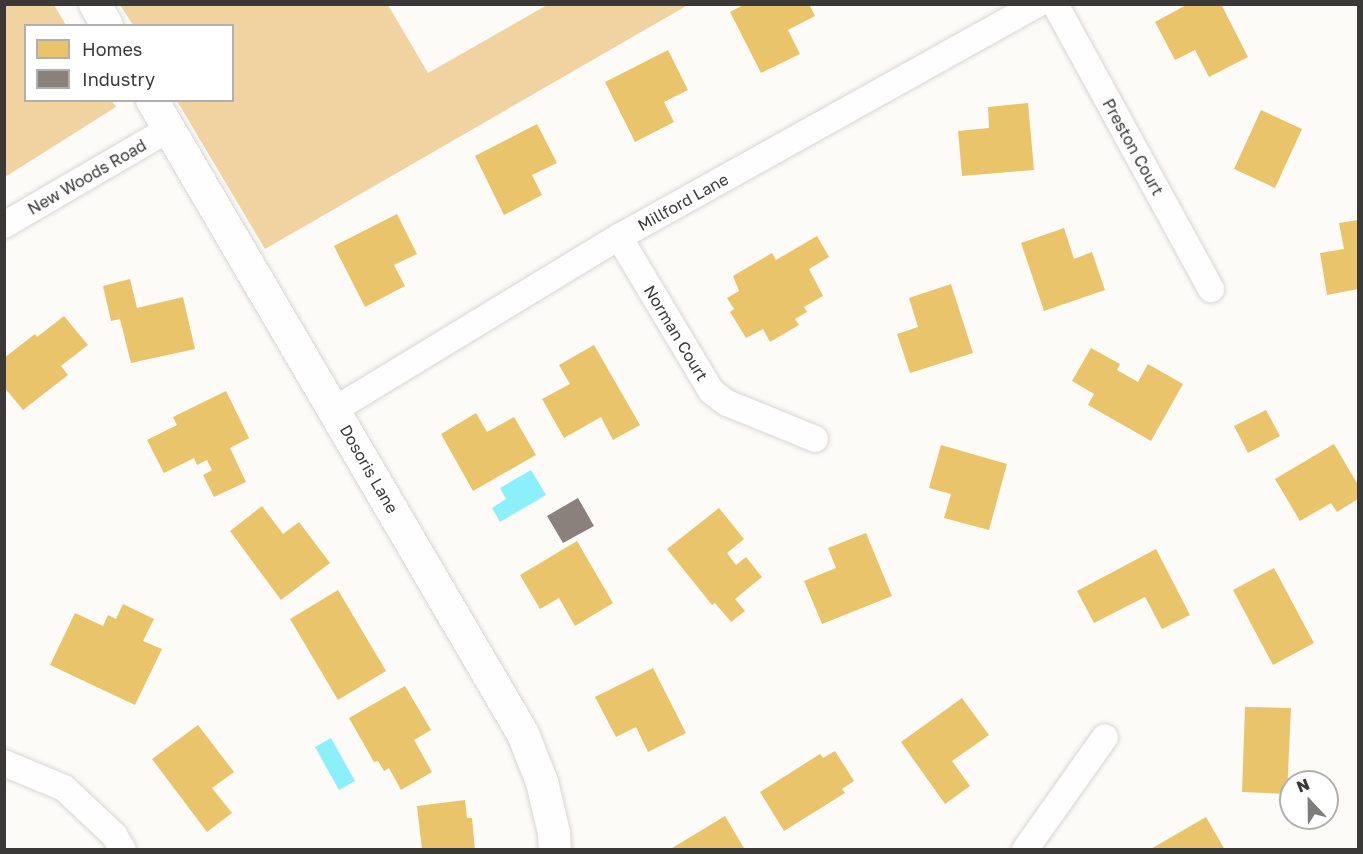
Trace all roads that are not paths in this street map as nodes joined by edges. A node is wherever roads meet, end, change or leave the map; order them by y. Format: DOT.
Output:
graph roads {
  1 [pos="95,4"];
  2 [pos="1038,4"];
  3 [pos="1054,4"];
  4 [pos="107,24"];
  5 [pos="153,102"];
  6 [pos="169,129"];
  7 [pos="4,225"];
  8 [pos="619,237"];
  9 [pos="1211,289"];
  10 [pos="334,410"];
  11 [pos="815,439"];
  12 [pos="1105,737"];
  13 [pos="4,763"];
  14 [pos="123,849"];
  15 [pos="555,849"];
  16 [pos="1025,849"];
  1 -- 4 [label="street"];
  2 -- 8 [label="street, Millford Lane"];
  3 -- 9 [label="street, Preston Court"];
  5 -- 6 [label="street, Dosoris Lane"];
  6 -- 7 [label="street, New Woods Road"];
  6 -- 10 [label="street, Dosoris Lane"];
  8 -- 10 [label="street, Millford Lane"];
  8 -- 11 [label="street, Norman Court"];
  10 -- 15 [label="street, Dosoris Lane"];
  12 -- 16 [label="street"];
  13 -- 14 [label="street"];
}
